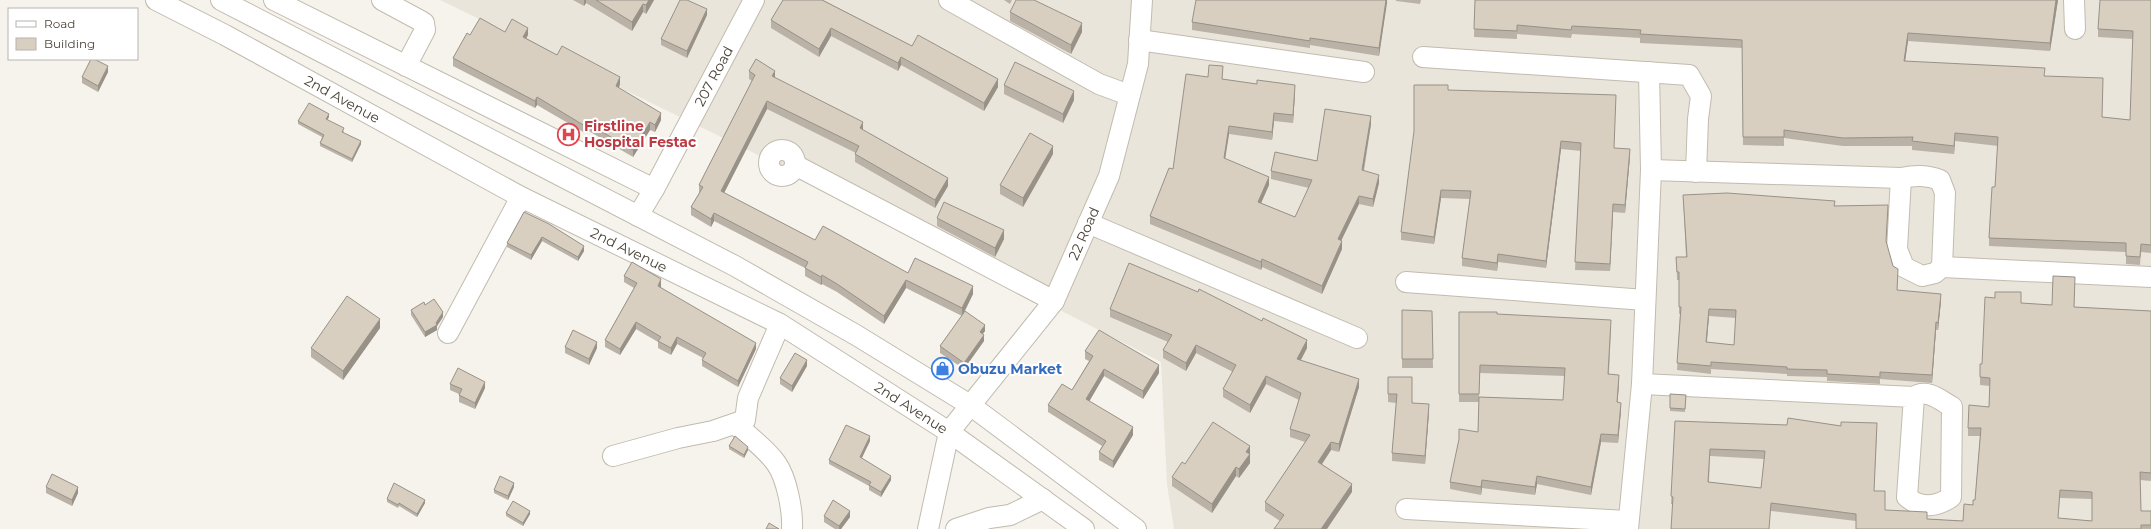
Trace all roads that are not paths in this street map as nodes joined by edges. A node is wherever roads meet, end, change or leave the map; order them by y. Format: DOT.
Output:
graph roads {
  1 [pos="156,0"];
  2 [pos="222,0"];
  3 [pos="274,0"];
  4 [pos="382,0"];
  5 [pos="754,0"];
  6 [pos="949,0"];
  7 [pos="1142,0"];
  8 [pos="2074,0"];
  9 [pos="2075,29"];
  10 [pos="1139,40"];
  11 [pos="1422,56"];
  12 [pos="406,66"];
  13 [pos="1364,72"];
  14 [pos="1648,72"];
  15 [pos="1129,95"];
  16 [pos="795,165"];
  17 [pos="1651,170"];
  18 [pos="1696,172"];
  19 [pos="1901,178"];
  20 [pos="654,189"];
  21 [pos="521,197"];
  22 [pos="638,216"];
  23 [pos="1088,223"];
  24 [pos="1942,267"];
  25 [pos="2151,277"];
  26 [pos="1406,282"];
  27 [pos="1645,300"];
  28 [pos="1054,301"];
  29 [pos="780,324"];
  30 [pos="448,333"];
  31 [pos="1357,338"];
  32 [pos="1642,384"];
  33 [pos="1914,398"];
  34 [pos="970,405"];
  35 [pos="736,425"];
  36 [pos="949,432"];
  37 [pos="613,456"];
  38 [pos="1043,500"];
  39 [pos="1406,509"];
  40 [pos="1628,525"];
  41 [pos="792,529"];
  42 [pos="928,529"];
  43 [pos="956,529"];
  44 [pos="1084,529"];
  45 [pos="1136,529"];
  1 -- 21 [label="street, 2nd Avenue"];
  2 -- 22 [label="street"];
  3 -- 12 [label="street"];
  4 -- 12 [label="street"];
  5 -- 20 [label="street, 207 Road"];
  6 -- 15 [label="street"];
  7 -- 10 [label="street, 22 Road"];
  8 -- 9 [label="street"];
  10 -- 13 [label="street"];
  10 -- 15 [label="street, 22 Road"];
  11 -- 14 [label="street"];
  12 -- 20 [label="street"];
  14 -- 17 [label="street"];
  14 -- 18 [label="street"];
  15 -- 23 [label="street, 22 Road"];
  16 -- 28 [label="street"];
  17 -- 18 [label="street"];
  17 -- 27 [label="street"];
  18 -- 19 [label="street"];
  19 -- 24 [label="street"];
  19 -- 24 [label="street"];
  20 -- 22 [label="street, 207 Road"];
  21 -- 29 [label="street, 2nd Avenue"];
  21 -- 30 [label="street"];
  22 -- 34 [label="street"];
  23 -- 28 [label="street, 22 Road"];
  23 -- 31 [label="street"];
  24 -- 25 [label="street"];
  26 -- 27 [label="street"];
  27 -- 32 [label="street"];
  28 -- 34 [label="street, 22 Road"];
  29 -- 35 [label="street"];
  29 -- 36 [label="street, 2nd Avenue"];
  32 -- 33 [label="street"];
  32 -- 40 [label="street"];
  33 -- 33 [label="street"];
  34 -- 36 [label="street, 22 Road"];
  34 -- 45 [label="street"];
  35 -- 37 [label="street"];
  35 -- 41 [label="street"];
  36 -- 38 [label="street, 2nd Avenue"];
  36 -- 42 [label="street"];
  38 -- 43 [label="street"];
  38 -- 44 [label="street, 2nd Avenue"];
  39 -- 40 [label="street"];
}
